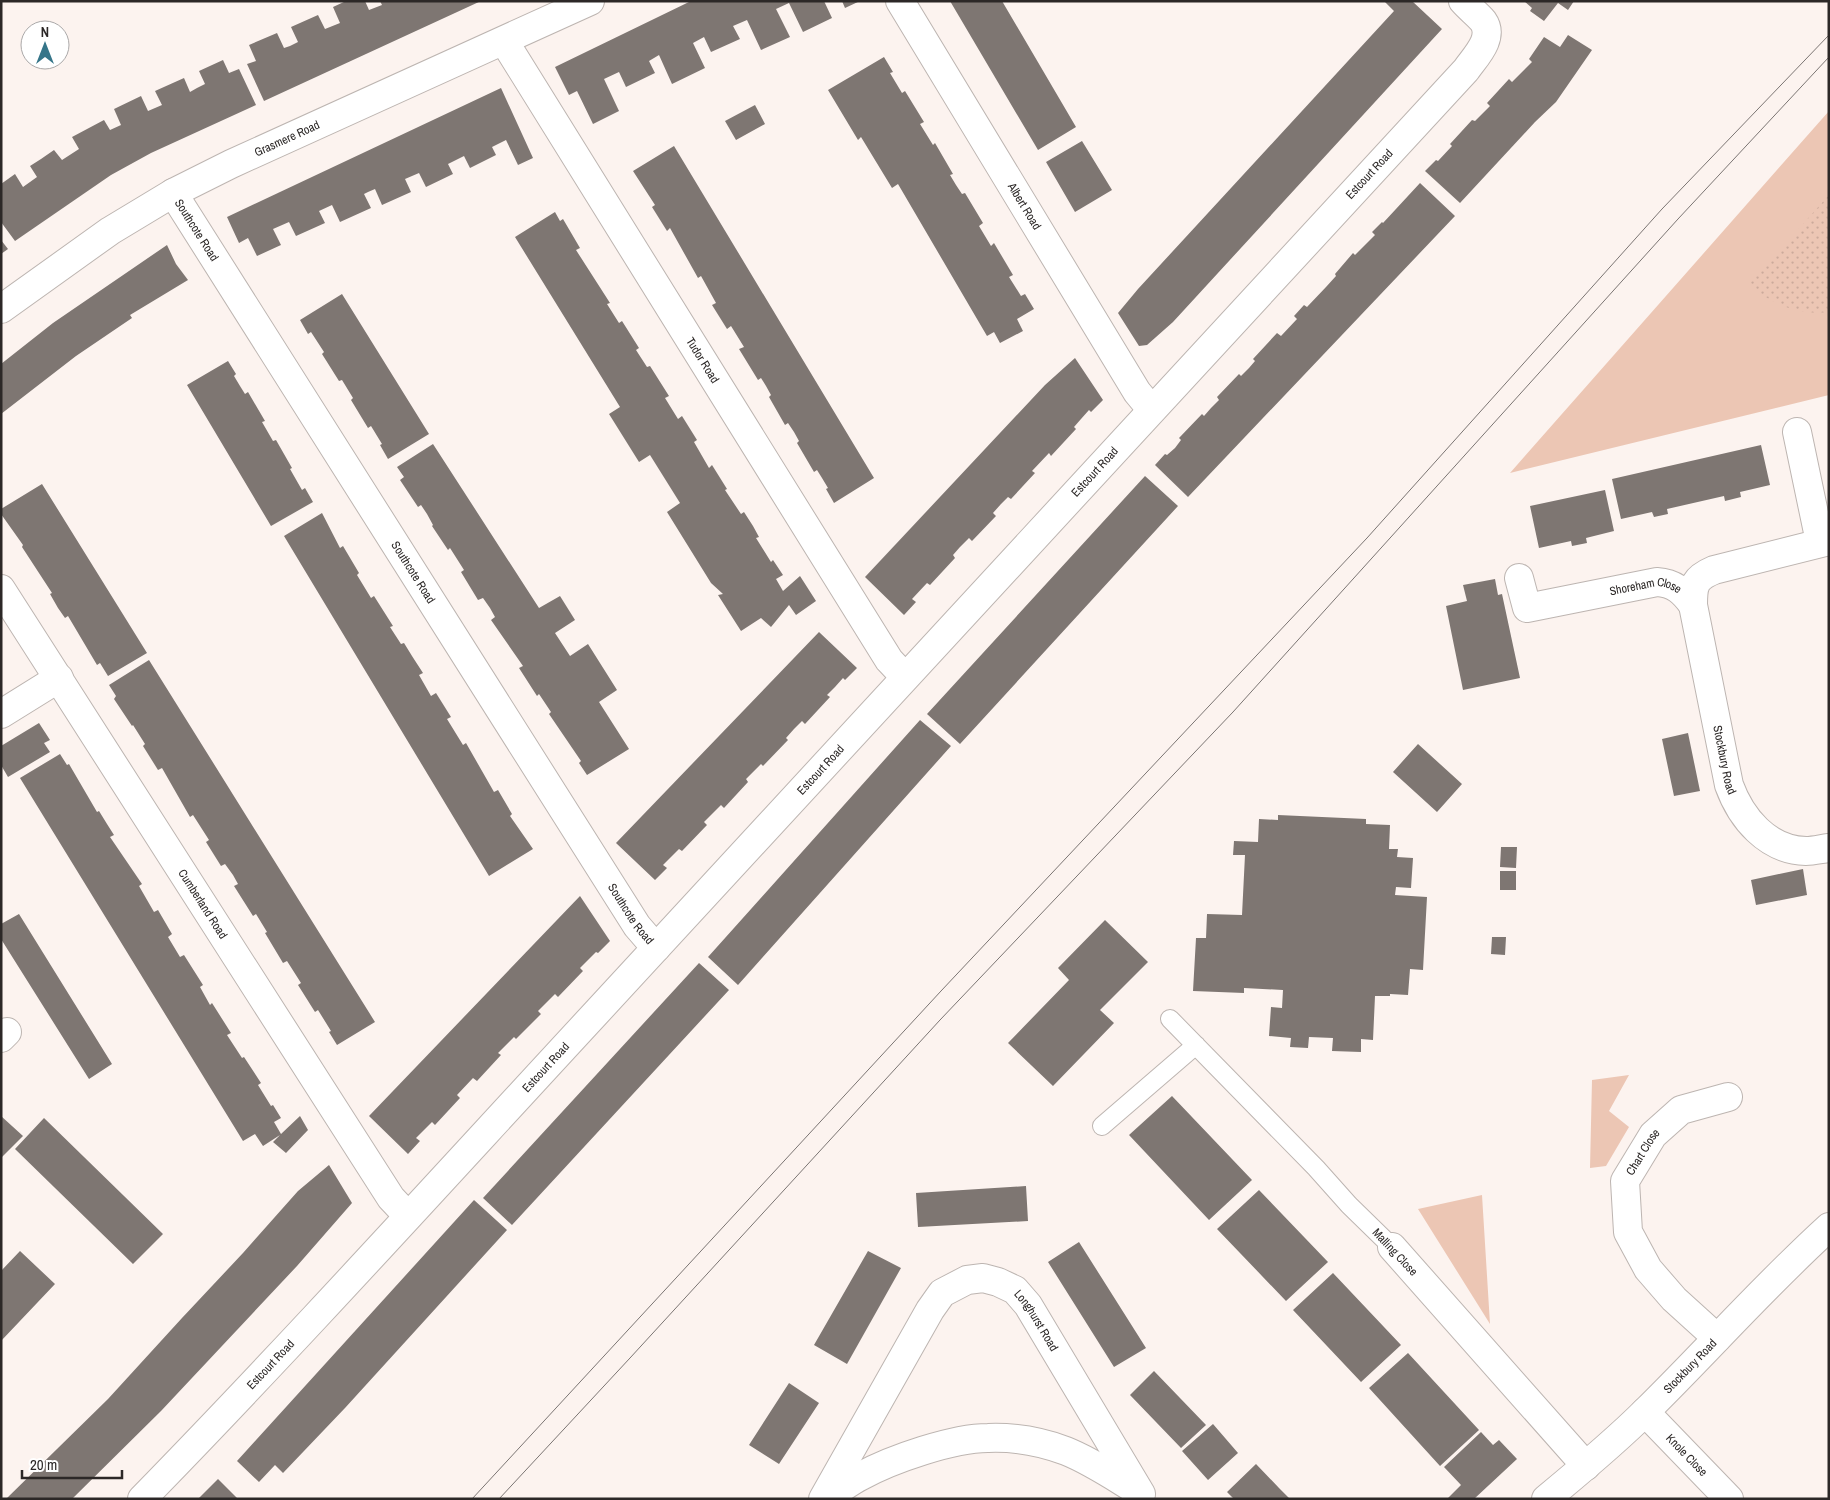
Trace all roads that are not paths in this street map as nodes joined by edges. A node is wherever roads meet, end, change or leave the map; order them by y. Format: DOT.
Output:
graph roads {
  1 [pos="590,1"];
  2 [pos="900,1"];
  3 [pos="1463,1"];
  4 [pos="504,41"];
  5 [pos="173,193"];
  6 [pos="1,309"];
  7 [pos="1151,409"];
  8 [pos="1797,432"];
  9 [pos="1824,542"];
  10 [pos="1519,578"];
  11 [pos="1,589"];
  12 [pos="1693,605"];
  13 [pos="906,677"];
  14 [pos="59,678"];
  15 [pos="1,714"];
  16 [pos="1829,848"];
  17 [pos="656,948"];
  18 [pos="1170,1019"];
  19 [pos="1196,1045"];
  20 [pos="1728,1097"];
  21 [pos="1102,1126"];
  22 [pos="408,1216"];
  23 [pos="1829,1228"];
  24 [pos="1392,1247"];
  25 [pos="1717,1338"];
  26 [pos="1645,1412"];
  27 [pos="1586,1466"];
  28 [pos="1142,1497"];
  29 [pos="142,1499"];
  30 [pos="824,1499"];
  31 [pos="1546,1499"];
  32 [pos="1728,1499"];
  1 -- 4 [label="street, Grasmere Road"];
  2 -- 7 [label="street, Albert Road"];
  3 -- 7 [label="street, Estcourt Road"];
  4 -- 5 [label="street, Grasmere Road"];
  4 -- 13 [label="street, Tudor Road"];
  5 -- 6 [label="street, Grasmere Road"];
  5 -- 17 [label="street, Southcote Road"];
  7 -- 13 [label="street, Estcourt Road"];
  8 -- 9 [label="street, Shoreham Close"];
  9 -- 12 [label="street, Shoreham Close"];
  10 -- 12 [label="street, Shoreham Close"];
  11 -- 14 [label="street, Cumberland Road"];
  12 -- 16 [label="street, Stockbury Road"];
  13 -- 17 [label="street, Estcourt Road"];
  14 -- 15 [label="street"];
  14 -- 22 [label="street, Cumberland Road"];
  17 -- 22 [label="street, Estcourt Road"];
  18 -- 19 [label="lane, Malling Close"];
  19 -- 21 [label="lane"];
  19 -- 24 [label="lane, Malling Close"];
  20 -- 25 [label="street, Chart Close"];
  22 -- 29 [label="street, Estcourt Road"];
  23 -- 25 [label="street, Stockbury Road"];
  24 -- 27 [label="street, Malling Close"];
  25 -- 26 [label="street, Stockbury Road"];
  26 -- 27 [label="street, Stockbury Road"];
  26 -- 32 [label="street, Knole Close"];
  27 -- 31 [label="street, Stockbury Road"];
  28 -- 30 [label="street, Longhurst Road"];
  28 -- 30 [label="street, Longhurst Road"];
}
